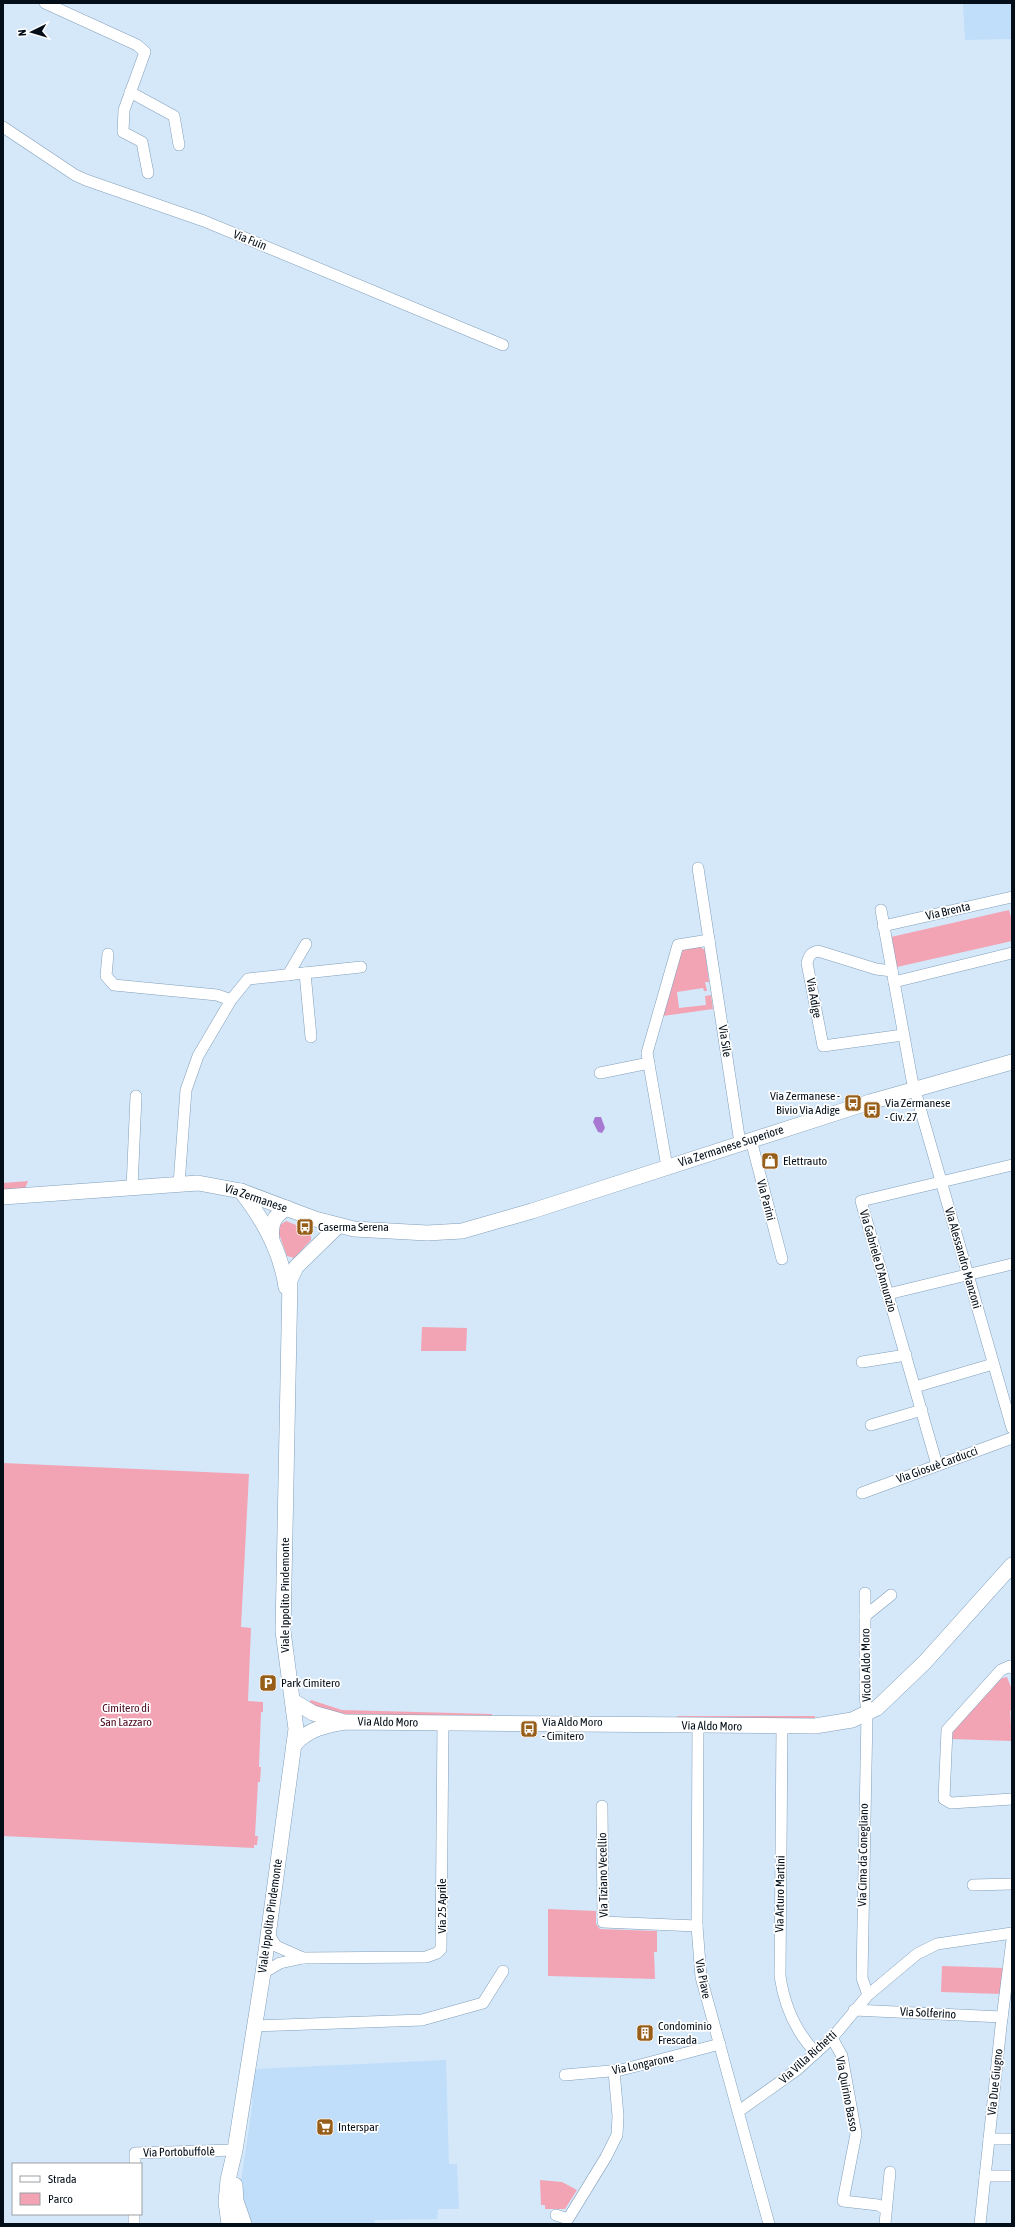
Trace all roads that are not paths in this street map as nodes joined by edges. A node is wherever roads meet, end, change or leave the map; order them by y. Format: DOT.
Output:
graph roads {
  1 [pos="45,3"];
  2 [pos="130,92"];
  3 [pos="3,127"];
  4 [pos="180,145"];
  5 [pos="148,173"];
  6 [pos="503,344"];
  7 [pos="698,868"];
  8 [pos="1012,896"];
  9 [pos="881,910"];
  10 [pos="883,926"];
  11 [pos="709,940"];
  12 [pos="306,944"];
  13 [pos="1012,953"];
  14 [pos="108,954"];
  15 [pos="361,967"];
  16 [pos="892,971"];
  17 [pos="305,973"];
  18 [pos="288,975"];
  19 [pos="894,982"];
  20 [pos="231,1000"];
  21 [pos="903,1035"];
  22 [pos="311,1038"];
  23 [pos="1012,1062"];
  24 [pos="649,1063"];
  25 [pos="600,1073"];
  26 [pos="915,1089"];
  27 [pos="136,1096"];
  28 [pos="745,1142"];
  29 [pos="1012,1165"];
  30 [pos="667,1167"];
  31 [pos="941,1181"];
  32 [pos="179,1184"];
  33 [pos="132,1188"];
  34 [pos="241,1191"];
  35 [pos="3,1197"];
  36 [pos="287,1208"];
  37 [pos="338,1226"];
  38 [pos="474,1229"];
  39 [pos="272,1242"];
  40 [pos="782,1259"];
  41 [pos="1012,1264"];
  42 [pos="967,1276"];
  43 [pos="888,1294"];
  44 [pos="288,1303"];
  45 [pos="906,1355"];
  46 [pos="862,1362"];
  47 [pos="994,1364"];
  48 [pos="915,1387"];
  49 [pos="922,1410"];
  50 [pos="871,1425"];
  51 [pos="1012,1428"];
  52 [pos="1012,1438"];
  53 [pos="937,1465"];
  54 [pos="862,1493"];
  55 [pos="1012,1565"];
  56 [pos="865,1593"];
  57 [pos="891,1595"];
  58 [pos="865,1616"];
  59 [pos="1011,1667"];
  60 [pos="294,1701"];
  61 [pos="313,1713"];
  62 [pos="867,1714"];
  63 [pos="346,1722"];
  64 [pos="295,1723"];
  65 [pos="443,1723"];
  66 [pos="698,1725"];
  67 [pos="782,1726"];
  68 [pos="312,1730"];
  69 [pos="294,1746"];
  70 [pos="1012,1799"];
  71 [pos="602,1806"];
  72 [pos="1012,1884"];
  73 [pos="973,1885"];
  74 [pos="697,1926"];
  75 [pos="268,1933"];
  76 [pos="1012,1933"];
  77 [pos="1012,1940"];
  78 [pos="302,1958"];
  79 [pos="503,1972"];
  80 [pos="263,1973"];
  81 [pos="868,1995"];
  82 [pos="854,2010"];
  83 [pos="1002,2017"];
  84 [pos="254,2026"];
  85 [pos="832,2038"];
  86 [pos="720,2044"];
  87 [pos="816,2053"];
  88 [pos="614,2071"];
  89 [pos="564,2075"];
  90 [pos="739,2111"];
  91 [pos="989,2139"];
  92 [pos="1012,2139"];
  93 [pos="235,2150"];
  94 [pos="135,2163"];
  95 [pos="890,2172"];
  96 [pos="985,2176"];
  97 [pos="1012,2176"];
  98 [pos="886,2209"];
  99 [pos="556,2215"];
  100 [pos="229,2224"];
  101 [pos="244,2224"];
  102 [pos="769,2224"];
  103 [pos="884,2224"];
  104 [pos="980,2224"];
  1 -- 2 [label="street"];
  2 -- 4 [label="street"];
  2 -- 5 [label="street"];
  3 -- 6 [label="street, Via Fuin"];
  7 -- 11 [label="street, Via Sile"];
  8 -- 10 [label="street, Via Brenta"];
  9 -- 10 [label="street"];
  10 -- 16 [label="street"];
  11 -- 24 [label="street"];
  11 -- 28 [label="street, Via Sile"];
  12 -- 18 [label="street"];
  13 -- 19 [label="street"];
  14 -- 20 [label="street"];
  15 -- 17 [label="street"];
  16 -- 19 [label="street"];
  16 -- 21 [label="street, Via Adige"];
  17 -- 18 [label="street"];
  17 -- 22 [label="street"];
  18 -- 20 [label="street"];
  19 -- 21 [label="street"];
  20 -- 32 [label="street"];
  21 -- 26 [label="street"];
  23 -- 26 [label="street, Via Zermanese Superiore"];
  24 -- 25 [label="street"];
  24 -- 30 [label="street"];
  26 -- 28 [label="street, Via Zermanese Superiore"];
  26 -- 31 [label="street, Via Alessandro Manzoni"];
  27 -- 33 [label="street"];
  28 -- 30 [label="street, Via Zermanese Superiore"];
  28 -- 40 [label="street, Via Parini"];
  29 -- 31 [label="street"];
  30 -- 38 [label="street, Via Zermanese Superiore"];
  31 -- 42 [label="street, Via Alessandro Manzoni"];
  31 -- 43 [label="street, Via Gabriele D'Annunzio"];
  32 -- 33 [label="street, Via Zermanese"];
  32 -- 34 [label="street, Via Zermanese"];
  33 -- 35 [label="street, Via Zermanese"];
  34 -- 36 [label="street, Via Zermanese"];
  34 -- 39 [label="street, Viale Ippolito Pindemonte"];
  36 -- 37 [label="street, Via Zermanese"];
  36 -- 39 [label="street, Viale Ippolito Pindemonte"];
  37 -- 38 [label="street, Via Zermanese"];
  37 -- 44 [label="street, Viale Ippolito Pindemonte"];
  39 -- 44 [label="street, Viale Ippolito Pindemonte"];
  41 -- 42 [label="street"];
  42 -- 43 [label="street"];
  42 -- 47 [label="street, Via Alessandro Manzoni"];
  43 -- 45 [label="street, Via Gabriele D'Annunzio"];
  44 -- 60 [label="street, Viale Ippolito Pindemonte"];
  45 -- 46 [label="street"];
  45 -- 48 [label="street, Via Gabriele D'Annunzio"];
  47 -- 48 [label="street"];
  47 -- 51 [label="street, Via Alessandro Manzoni"];
  48 -- 49 [label="street, Via Gabriele D'Annunzio"];
  49 -- 50 [label="street"];
  49 -- 53 [label="street, Via Gabriele D'Annunzio"];
  52 -- 53 [label="street, Via Giosuè Carducci"];
  53 -- 54 [label="street, Via Giosuè Carducci"];
  55 -- 62 [label="street, Via Aldo Moro"];
  56 -- 58 [label="street, Vicolo Aldo Moro"];
  57 -- 58 [label="street, Vicolo Aldo Moro"];
  58 -- 62 [label="street, Vicolo Aldo Moro"];
  59 -- 70 [label="street"];
  60 -- 61 [label="street"];
  60 -- 64 [label="street, Viale Ippolito Pindemonte"];
  61 -- 63 [label="street"];
  61 -- 64 [label="street"];
  62 -- 67 [label="street, Via Aldo Moro"];
  62 -- 81 [label="street, Via Cima da Conegliano"];
  63 -- 65 [label="street, Via Aldo Moro"];
  63 -- 68 [label="street"];
  64 -- 68 [label="street"];
  64 -- 69 [label="street, Viale Ippolito Pindemonte"];
  65 -- 66 [label="street, Via Aldo Moro"];
  65 -- 78 [label="street, Via 25 Aprile"];
  66 -- 67 [label="street, Via Aldo Moro"];
  66 -- 74 [label="street, Via Piave"];
  67 -- 87 [label="street, Via Arturo Martini"];
  68 -- 69 [label="street"];
  69 -- 75 [label="street, Viale Ippolito Pindemonte"];
  71 -- 74 [label="street, Via Tiziano Vecellio"];
  72 -- 73 [label="street"];
  74 -- 86 [label="street, Via Piave"];
  75 -- 78 [label="street, Via 25 Aprile"];
  75 -- 80 [label="street, Viale Ippolito Pindemonte"];
  76 -- 81 [label="street"];
  77 -- 83 [label="street, Via Due Giugno"];
  78 -- 80 [label="street, Via 25 Aprile"];
  79 -- 84 [label="street"];
  80 -- 84 [label="street, Viale Ippolito Pindemonte"];
  81 -- 82 [label="street, Via Villa Richetti"];
  82 -- 83 [label="street, Via Solferino"];
  82 -- 85 [label="street, Via Villa Richetti"];
  83 -- 91 [label="street, Via Due Giugno"];
  84 -- 93 [label="street, Viale Ippolito Pindemonte"];
  85 -- 87 [label="street, Via Villa Richetti"];
  85 -- 98 [label="street, Via Quirino Basso"];
  86 -- 88 [label="street, Via Longarone"];
  86 -- 90 [label="street, Via Piave"];
  87 -- 90 [label="street, Via Villa Richetti"];
  88 -- 89 [label="street, Via Longarone"];
  88 -- 99 [label="street"];
  90 -- 102 [label="street, Via Piave"];
  91 -- 92 [label="street"];
  91 -- 96 [label="street, Via Due Giugno"];
  93 -- 94 [label="street, Via Portobuffolè"];
  93 -- 100 [label="street, Viale Ippolito Pindemonte"];
  93 -- 101 [label="street, Viale Ippolito Pindemonte"];
  95 -- 98 [label="street"];
  96 -- 97 [label="street"];
  96 -- 104 [label="street, Via Due Giugno"];
  98 -- 103 [label="street"];
}
